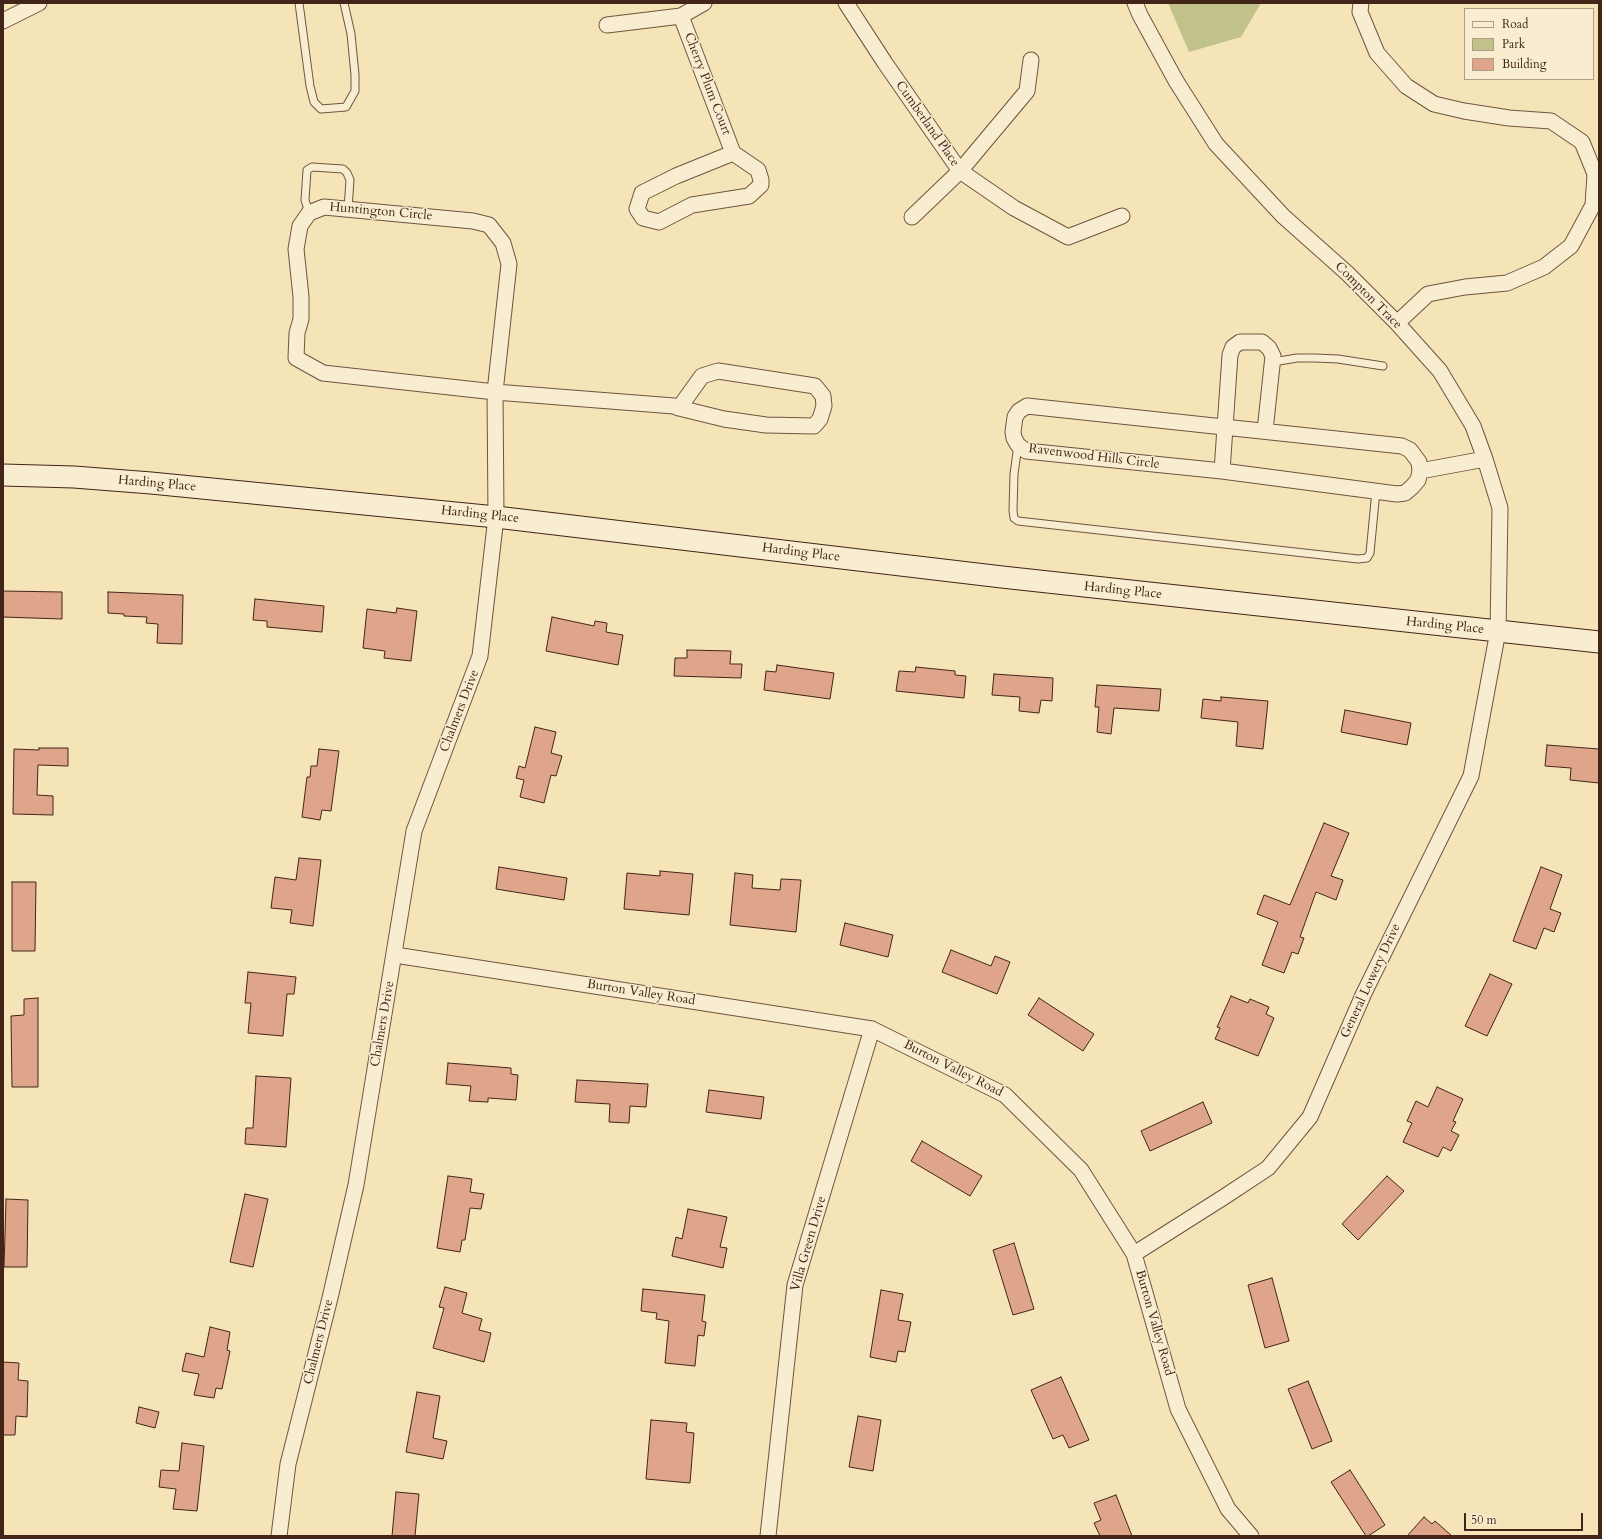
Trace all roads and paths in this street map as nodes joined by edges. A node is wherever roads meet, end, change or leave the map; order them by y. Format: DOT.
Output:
graph roads {
  1 [pos="39,3"];
  2 [pos="300,3"];
  3 [pos="344,3"];
  4 [pos="704,3"];
  5 [pos="846,3"];
  6 [pos="1136,3"];
  7 [pos="1360,3"];
  8 [pos="681,16"];
  9 [pos="3,20"];
  10 [pos="608,25"];
  11 [pos="1031,60"];
  12 [pos="732,153"];
  13 [pos="960,171"];
  14 [pos="348,209"];
  15 [pos="309,213"];
  16 [pos="1122,216"];
  17 [pos="912,217"];
  18 [pos="1397,324"];
  19 [pos="1273,362"];
  20 [pos="1383,366"];
  21 [pos="496,392"];
  22 [pos="679,408"];
  23 [pos="1225,427"];
  24 [pos="1265,432"];
  25 [pos="1018,445"];
  26 [pos="1485,459"];
  27 [pos="1420,471"];
  28 [pos="1222,472"];
  29 [pos="3,475"];
  30 [pos="1376,491"];
  31 [pos="496,517"];
  32 [pos="1498,631"];
  33 [pos="1599,642"];
  34 [pos="395,955"];
  35 [pos="872,1029"];
  36 [pos="1134,1254"];
  37 [pos="278,1536"];
  38 [pos="768,1536"];
  39 [pos="1251,1536"];
  1 -- 9 [label="street"];
  2 -- 3 [label="lane"];
  4 -- 8 [label="street"];
  5 -- 13 [label="street, Cumberland Place"];
  6 -- 18 [label="street, Compton Trace"];
  7 -- 18 [label="street"];
  8 -- 10 [label="street"];
  8 -- 12 [label="street, Cherry Plum Court"];
  11 -- 13 [label="street"];
  12 -- 12 [label="street, Cherry Plum Court"];
  13 -- 16 [label="street, Cumberland Place"];
  13 -- 17 [label="street"];
  14 -- 15 [label="street, Huntington Circle"];
  14 -- 15 [label="lane"];
  14 -- 21 [label="street, Huntington Circle"];
  15 -- 21 [label="street"];
  18 -- 26 [label="street, Compton Trace"];
  19 -- 20 [label="lane"];
  19 -- 23 [label="street"];
  19 -- 24 [label="street"];
  21 -- 22 [label="street"];
  21 -- 31 [label="street, Huntington Circle"];
  22 -- 22 [label="street"];
  23 -- 24 [label="street, Ravenwood Hills Circle"];
  23 -- 25 [label="street, Ravenwood Hills Circle"];
  23 -- 28 [label="street"];
  24 -- 27 [label="street, Ravenwood Hills Circle"];
  25 -- 28 [label="street, Ravenwood Hills Circle"];
  25 -- 30 [label="lane"];
  26 -- 27 [label="street"];
  26 -- 32 [label="street, Compton Trace"];
  27 -- 30 [label="street, Ravenwood Hills Circle"];
  28 -- 30 [label="street, Ravenwood Hills Circle"];
  29 -- 31 [label="main road, Harding Place"];
  31 -- 32 [label="main road, Harding Place"];
  31 -- 34 [label="street, Chalmers Drive"];
  32 -- 33 [label="main road, Harding Place"];
  32 -- 36 [label="street, General Lowery Drive"];
  34 -- 35 [label="street, Burton Valley Road"];
  34 -- 37 [label="street, Chalmers Drive"];
  35 -- 36 [label="street, Burton Valley Road"];
  35 -- 38 [label="street, Villa Green Drive"];
  36 -- 39 [label="street, Burton Valley Road"];
}
